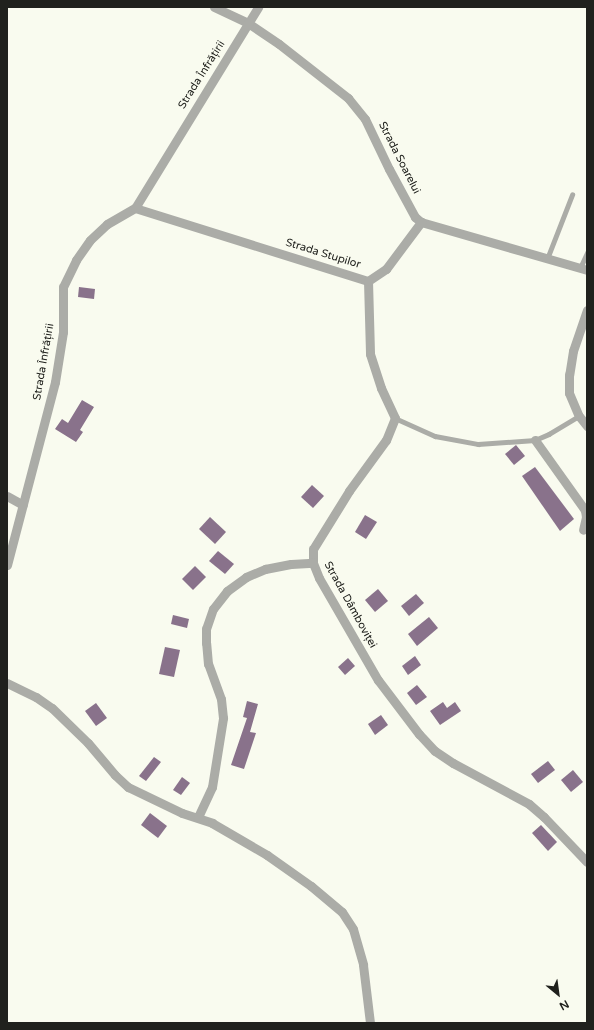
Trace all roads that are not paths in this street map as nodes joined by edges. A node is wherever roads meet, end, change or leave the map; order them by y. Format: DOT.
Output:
graph roads {
  1 [pos="214,7"];
  2 [pos="258,7"];
  3 [pos="248,24"];
  4 [pos="572,195"];
  5 [pos="135,208"];
  6 [pos="421,222"];
  7 [pos="587,253"];
  8 [pos="547,259"];
  9 [pos="583,269"];
  10 [pos="368,281"];
  11 [pos="587,310"];
  12 [pos="585,322"];
  13 [pos="579,416"];
  14 [pos="395,418"];
  15 [pos="587,426"];
  16 [pos="535,440"];
  17 [pos="7,496"];
  18 [pos="23,505"];
  19 [pos="583,530"];
  20 [pos="313,563"];
  21 [pos="7,565"];
  22 [pos="7,683"];
  23 [pos="198,817"];
  24 [pos="587,862"];
  25 [pos="370,1023"];
  1 -- 3 [label="street, Strada Soarelui"];
  2 -- 3 [label="street, Strada Înfrățirii"];
  3 -- 5 [label="street, Strada Înfrățirii"];
  3 -- 6 [label="street, Strada Soarelui"];
  4 -- 8 [label="lane"];
  5 -- 10 [label="street, Strada Stupilor"];
  5 -- 18 [label="street, Strada Înfrățirii"];
  6 -- 8 [label="street"];
  6 -- 10 [label="street"];
  7 -- 9 [label="lane"];
  8 -- 9 [label="street"];
  10 -- 14 [label="street, Strada Stupilor"];
  11 -- 12 [label="street"];
  12 -- 13 [label="street"];
  13 -- 15 [label="street"];
  13 -- 16 [label="lane"];
  14 -- 16 [label="lane"];
  14 -- 20 [label="street"];
  16 -- 19 [label="street"];
  17 -- 18 [label="street"];
  18 -- 21 [label="street, Strada Înfrățirii"];
  20 -- 23 [label="street, Strada Dâmboviței"];
  20 -- 24 [label="street, Strada Dâmboviței"];
  22 -- 23 [label="street"];
  23 -- 25 [label="street"];
}
